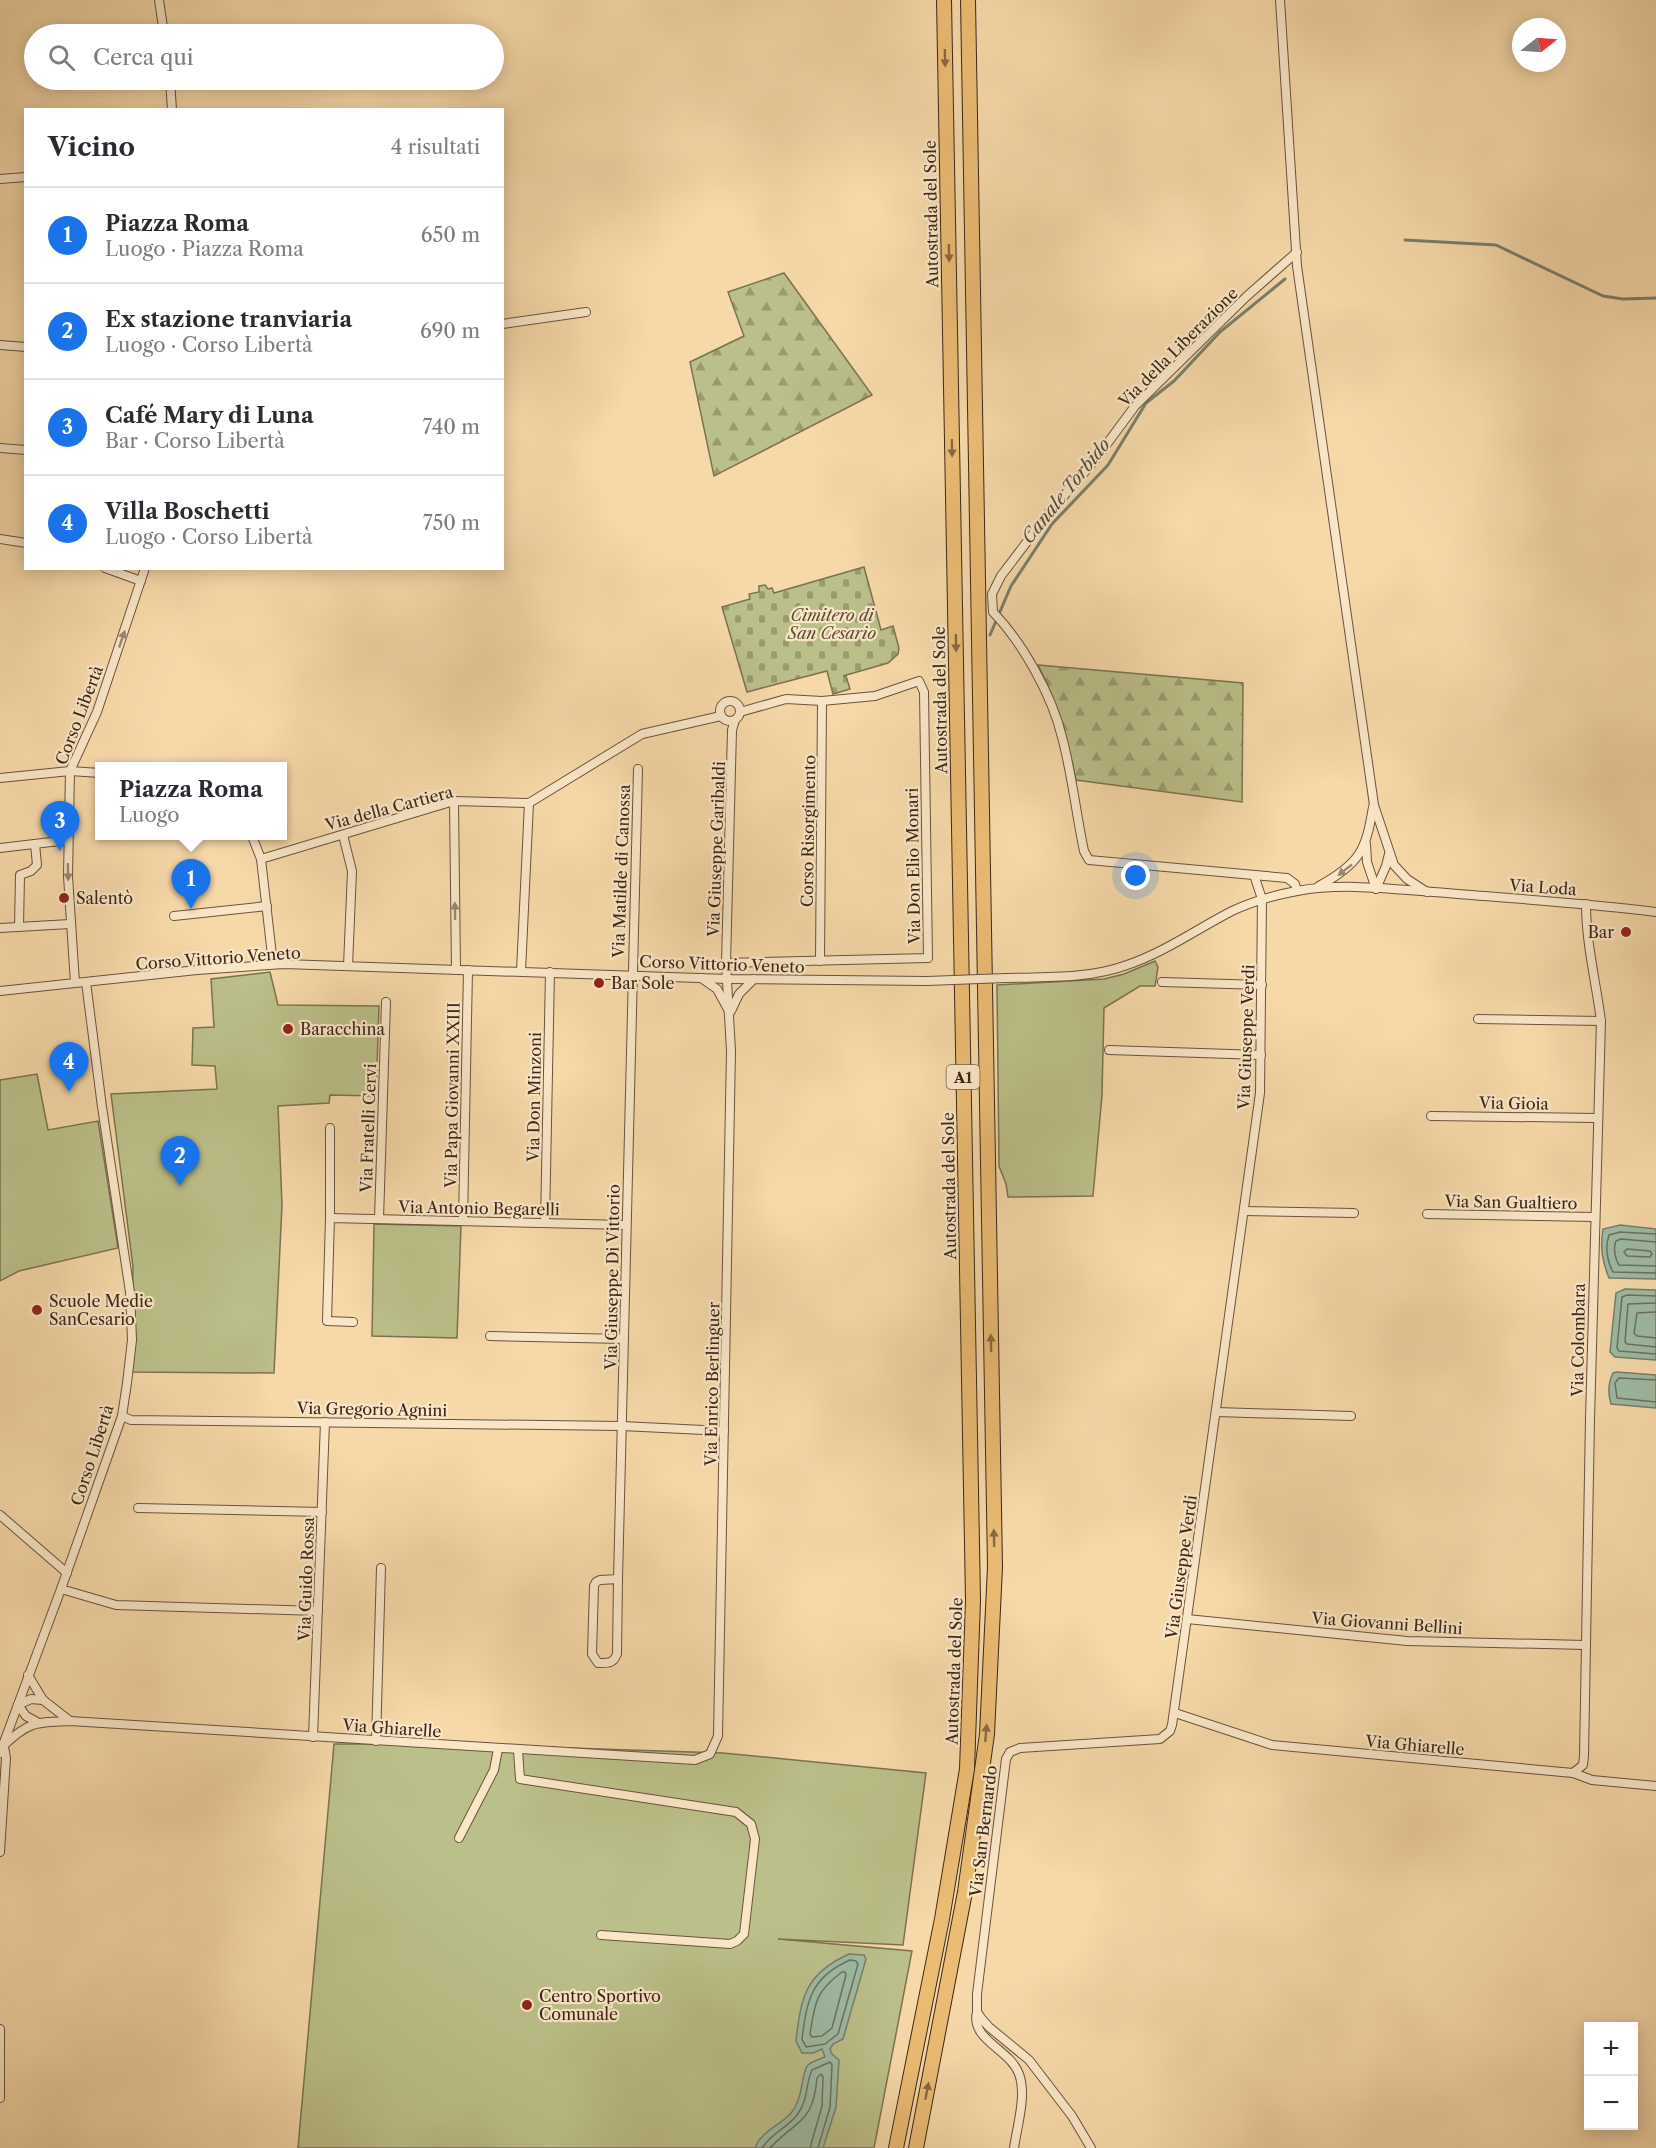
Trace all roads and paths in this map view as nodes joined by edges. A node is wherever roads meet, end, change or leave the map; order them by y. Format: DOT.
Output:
graph roads {
  1 [pos="159,0"];
  2 [pos="944,0"];
  3 [pos="968,0"];
  4 [pos="1280,0"];
  5 [pos="163,24"];
  6 [pos="171,90"];
  7 [pos="172,108"];
  8 [pos="24,177"];
  9 [pos="0,179"];
  10 [pos="1296,252"];
  11 [pos="586,312"];
  12 [pos="504,324"];
  13 [pos="0,345"];
  14 [pos="24,347"];
  15 [pos="0,448"];
  16 [pos="24,450"];
  17 [pos="0,539"];
  18 [pos="24,543"];
  19 [pos="111,570"];
  20 [pos="145,570"];
  21 [pos="141,581"];
  22 [pos="822,701"];
  23 [pos="740,712"];
  24 [pos="721,716"];
  25 [pos="735,720"];
  26 [pos="638,769"];
  27 [pos="70,771"];
  28 [pos="95,773"];
  29 [pos="0,778"];
  30 [pos="454,801"];
  31 [pos="529,803"];
  32 [pos="1374,806"];
  33 [pos="343,835"];
  34 [pos="68,840"];
  35 [pos="254,840"];
  36 [pos="1366,842"];
  37 [pos="35,844"];
  38 [pos="0,848"];
  39 [pos="1389,852"];
  40 [pos="261,859"];
  41 [pos="1254,875"];
  42 [pos="1316,888"];
  43 [pos="1376,889"];
  44 [pos="1297,891"];
  45 [pos="1427,892"];
  46 [pos="1262,899"];
  47 [pos="1586,904"];
  48 [pos="267,906"];
  49 [pos="1656,912"];
  50 [pos="174,916"];
  51 [pos="70,924"];
  52 [pos="19,927"];
  53 [pos="0,928"];
  54 [pos="820,961"];
  55 [pos="726,963"];
  56 [pos="273,964"];
  57 [pos="348,966"];
  58 [pos="456,970"];
  59 [pos="468,970"];
  60 [pos="521,971"];
  61 [pos="550,972"];
  62 [pos="631,975"];
  63 [pos="701,977"];
  64 [pos="728,979"];
  65 [pos="754,980"];
  66 [pos="86,982"];
  67 [pos="1162,982"];
  68 [pos="75,983"];
  69 [pos="1263,985"];
  70 [pos="0,991"];
  71 [pos="386,1002"];
  72 [pos="730,1012"];
  73 [pos="1478,1019"];
  74 [pos="1601,1021"];
  75 [pos="1109,1050"];
  76 [pos="1261,1055"];
  77 [pos="1431,1116"];
  78 [pos="1597,1118"];
  79 [pos="330,1128"];
  80 [pos="1244,1211"];
  81 [pos="1354,1213"];
  82 [pos="1427,1214"];
  83 [pos="1595,1217"];
  84 [pos="330,1218"];
  85 [pos="379,1219"];
  86 [pos="463,1221"];
  87 [pos="546,1223"];
  88 [pos="627,1225"];
  89 [pos="353,1322"];
  90 [pos="489,1336"];
  91 [pos="624,1339"];
  92 [pos="1216,1412"];
  93 [pos="122,1416"];
  94 [pos="1351,1416"];
  95 [pos="325,1422"];
  96 [pos="622,1426"];
  97 [pos="724,1431"];
  98 [pos="138,1508"];
  99 [pos="322,1512"];
  100 [pos="0,1515"];
  101 [pos="381,1568"];
  102 [pos="67,1573"];
  103 [pos="618,1580"];
  104 [pos="61,1589"];
  105 [pos="318,1611"];
  106 [pos="1187,1619"];
  107 [pos="1586,1645"];
  108 [pos="28,1675"];
  109 [pos="43,1700"];
  110 [pos="18,1705"];
  111 [pos="1175,1713"];
  112 [pos="70,1721"];
  113 [pos="37,1722"];
  114 [pos="1172,1725"];
  115 [pos="313,1737"];
  116 [pos="376,1741"];
  117 [pos="498,1749"];
  118 [pos="2,1750"];
  119 [pos="518,1750"];
  120 [pos="710,1754"];
  121 [pos="1573,1773"];
  122 [pos="1656,1786"];
  123 [pos="459,1838"];
  124 [pos="0,1852"];
  125 [pos="601,1935"];
  126 [pos="977,2012"];
  127 [pos="0,2029"];
  128 [pos="0,2098"];
  129 [pos="896,2148"];
  130 [pos="916,2148"];
  131 [pos="1014,2148"];
  132 [pos="1091,2148"];
  1 -- 5 [label="street"];
  2 -- 129 [label="highway, Autostrada del Sole / A1, one-way"];
  130 -- 3 [label="highway, Autostrada del Sole / A1, one-way"];
  4 -- 10 [label="street"];
  6 -- 7 [label="street"];
  8 -- 9 [label="street"];
  10 -- 32 [label="street"];
  10 -- 41 [label="street, Via della Liberazione"];
  11 -- 12 [label="street"];
  13 -- 14 [label="street"];
  15 -- 16 [label="street"];
  17 -- 18 [label="street"];
  19 -- 21 [label="street"];
  20 -- 21 [label="street, Corso Libertà"];
  27 -- 21 [label="street, Corso Libertà, one-way"];
  22 -- 23 [label="street"];
  22 -- 54 [label="street, Corso Risorgimento"];
  22 -- 54 [label="street, Via Don Elio Monari"];
  23 -- 24 [label="street"];
  23 -- 25 [label="street"];
  24 -- 25 [label="street"];
  24 -- 31 [label="street"];
  25 -- 55 [label="street, Via Giuseppe Garibaldi"];
  26 -- 62 [label="street, Via Matilde di Canossa"];
  27 -- 28 [label="street"];
  27 -- 29 [label="street"];
  27 -- 34 [label="street, Corso Libertà"];
  30 -- 31 [label="street, Via della Cartiera"];
  30 -- 40 [label="street, Via della Cartiera"];
  58 -- 30 [label="street, one-way"];
  31 -- 60 [label="street"];
  32 -- 36 [label="street"];
  32 -- 39 [label="street"];
  33 -- 57 [label="street"];
  34 -- 37 [label="street"];
  34 -- 51 [label="street, Corso Libertà, one-way"];
  35 -- 40 [label="street"];
  36 -- 42 [label="street, one-way"];
  36 -- 43 [label="street"];
  37 -- 38 [label="street"];
  37 -- 52 [label="street"];
  39 -- 43 [label="street"];
  39 -- 45 [label="street"];
  40 -- 48 [label="street"];
  41 -- 44 [label="street, Via della Liberazione"];
  41 -- 46 [label="street"];
  42 -- 43 [label="street, Corso Vittorio Veneto"];
  42 -- 44 [label="street, Corso Vittorio Veneto"];
  43 -- 45 [label="street, Corso Vittorio Veneto"];
  44 -- 46 [label="street, Corso Vittorio Veneto"];
  45 -- 47 [label="street, Via Loda"];
  46 -- 65 [label="street, Corso Vittorio Veneto, bridge"];
  46 -- 69 [label="street, Via Giuseppe Verdi"];
  47 -- 49 [label="street, Via Loda"];
  47 -- 74 [label="street, Via Colombara"];
  48 -- 50 [label="street"];
  48 -- 56 [label="street"];
  51 -- 52 [label="street"];
  51 -- 68 [label="street, Corso Libertà"];
  52 -- 53 [label="street"];
  54 -- 55 [label="street, Via Don Elio Monari"];
  55 -- 64 [label="street, Via Giuseppe Garibaldi"];
  56 -- 57 [label="street, Corso Vittorio Veneto"];
  56 -- 66 [label="street, Corso Vittorio Veneto"];
  57 -- 58 [label="street, Corso Vittorio Veneto"];
  58 -- 59 [label="street, Corso Vittorio Veneto"];
  59 -- 60 [label="street, Corso Vittorio Veneto"];
  59 -- 86 [label="street, Via Papa Giovanni XXIII"];
  60 -- 61 [label="street, Corso Vittorio Veneto"];
  61 -- 62 [label="street, Corso Vittorio Veneto"];
  61 -- 87 [label="street, Via Don Minzoni"];
  62 -- 63 [label="street, Corso Vittorio Veneto"];
  62 -- 88 [label="street, Via Giuseppe Di Vittorio"];
  63 -- 64 [label="street, Corso Vittorio Veneto"];
  63 -- 72 [label="street"];
  64 -- 65 [label="street, Corso Vittorio Veneto"];
  64 -- 72 [label="street, Via Enrico Berlinguer"];
  65 -- 72 [label="street"];
  66 -- 68 [label="street, Corso Vittorio Veneto"];
  66 -- 93 [label="street, Corso Libertà"];
  67 -- 69 [label="street"];
  68 -- 70 [label="street, Corso Vittorio Veneto"];
  69 -- 76 [label="street, Via Giuseppe Verdi"];
  71 -- 85 [label="street, Via Fratelli Cervi"];
  72 -- 97 [label="street, Via Enrico Berlinguer"];
  73 -- 74 [label="street"];
  74 -- 78 [label="street, Via Colombara"];
  75 -- 76 [label="street"];
  76 -- 80 [label="street, Via Giuseppe Verdi"];
  77 -- 78 [label="street, Via Gioia"];
  78 -- 83 [label="street, Via Colombara"];
  79 -- 84 [label="street"];
  80 -- 81 [label="street"];
  80 -- 92 [label="street, Via Giuseppe Verdi"];
  82 -- 83 [label="street, Via San Gualtiero"];
  83 -- 107 [label="street, Via Colombara"];
  84 -- 85 [label="street, Via Antonio Begarelli"];
  84 -- 89 [label="street"];
  85 -- 86 [label="street, Via Antonio Begarelli"];
  86 -- 87 [label="street, Via Antonio Begarelli"];
  87 -- 88 [label="street, Via Antonio Begarelli"];
  88 -- 91 [label="street, Via Giuseppe Di Vittorio"];
  90 -- 91 [label="street"];
  91 -- 96 [label="street, Via Giuseppe Di Vittorio"];
  92 -- 94 [label="street"];
  92 -- 106 [label="street, Via Giuseppe Verdi"];
  93 -- 95 [label="street, Via Gregorio Agnini"];
  93 -- 102 [label="street, Corso Libertà"];
  95 -- 96 [label="street, Via Gregorio Agnini"];
  95 -- 99 [label="street, Via Guido Rossa"];
  96 -- 97 [label="street, Via Gregorio Agnini"];
  96 -- 103 [label="street, Via Giuseppe Di Vittorio"];
  97 -- 120 [label="street, Via Enrico Berlinguer"];
  98 -- 99 [label="street"];
  99 -- 105 [label="street, Via Guido Rossa"];
  100 -- 102 [label="street"];
  101 -- 116 [label="street"];
  102 -- 104 [label="street, Corso Libertà"];
  103 -- 103 [label="street, Via Giuseppe Di Vittorio"];
  104 -- 105 [label="street"];
  104 -- 108 [label="street, Corso Libertà"];
  105 -- 115 [label="street, Via Guido Rossa"];
  106 -- 107 [label="street, Via Giovanni Bellini"];
  106 -- 111 [label="street, Via Giuseppe Verdi"];
  107 -- 121 [label="street, Via Colombara"];
  108 -- 109 [label="street"];
  108 -- 110 [label="street, Corso Libertà"];
  109 -- 110 [label="street"];
  109 -- 112 [label="street"];
  110 -- 113 [label="street"];
  110 -- 118 [label="street, Corso Libertà"];
  111 -- 114 [label="street, Via Giuseppe Verdi"];
  111 -- 121 [label="street, Via Ghiarelle"];
  112 -- 113 [label="street, Via Ghiarelle"];
  112 -- 115 [label="street, Via Ghiarelle"];
  113 -- 118 [label="street, Via Ghiarelle"];
  114 -- 126 [label="street, Via San Bernardo"];
  115 -- 116 [label="street, Via Ghiarelle"];
  116 -- 117 [label="street, Via Ghiarelle"];
  117 -- 119 [label="street, Via Ghiarelle"];
  117 -- 123 [label="street"];
  118 -- 124 [label="street"];
  119 -- 120 [label="street, Via Ghiarelle"];
  119 -- 125 [label="street"];
  121 -- 122 [label="street, Via Ghiarelle"];
  126 -- 131 [label="street, Via San Bernardo"];
  126 -- 132 [label="street"];
  127 -- 128 [label="street"];
}
